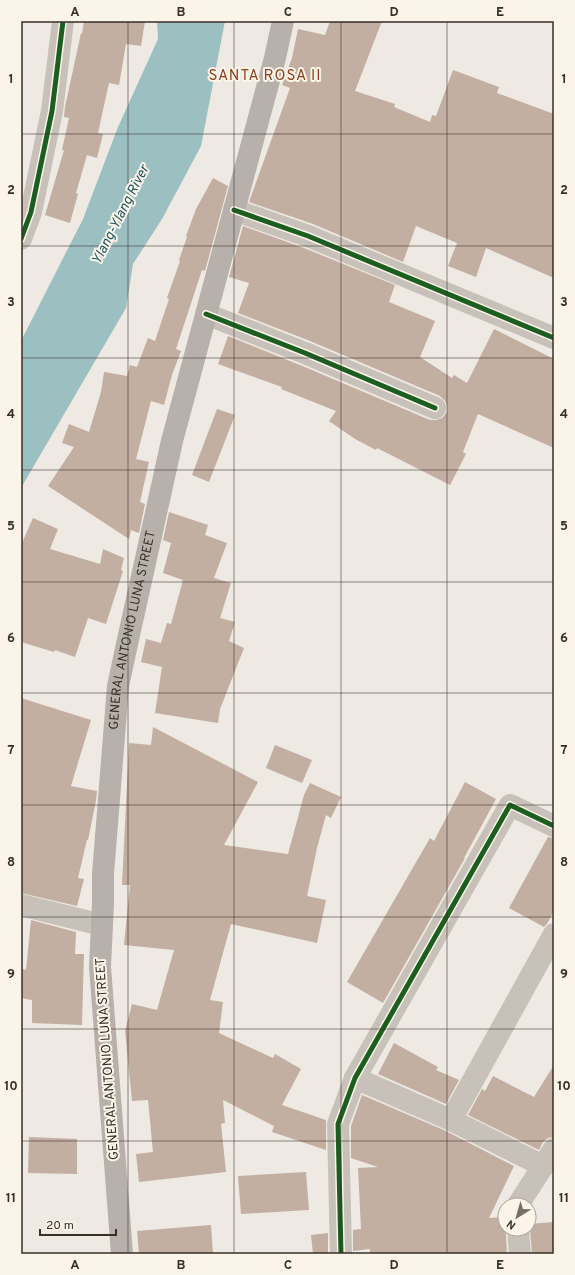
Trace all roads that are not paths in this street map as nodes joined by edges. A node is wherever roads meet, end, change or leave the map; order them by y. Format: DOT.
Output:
graph roads {
  1 [pos="63,21"];
  2 [pos="283,21"];
  3 [pos="234,210"];
  4 [pos="21,239"];
  5 [pos="206,314"];
  6 [pos="554,338"];
  7 [pos="435,408"];
  8 [pos="554,826"];
  9 [pos="21,905"];
  10 [pos="102,925"];
  11 [pos="554,934"];
  12 [pos="355,1078"];
  13 [pos="452,1120"];
  14 [pos="549,1157"];
  15 [pos="523,1197"];
  16 [pos="519,1237"];
  17 [pos="122,1254"];
  18 [pos="341,1254"];
  19 [pos="520,1254"];
  1 -- 4 [label="street"];
  2 -- 3 [label="main road, GENERAL ANTONIO LUNA STREET"];
  3 -- 5 [label="main road, GENERAL ANTONIO LUNA STREET"];
  3 -- 6 [label="street"];
  5 -- 7 [label="street"];
  5 -- 10 [label="main road, GENERAL ANTONIO LUNA STREET"];
  8 -- 12 [label="street"];
  9 -- 10 [label="street"];
  10 -- 17 [label="main road, GENERAL ANTONIO LUNA STREET"];
  11 -- 13 [label="street"];
  12 -- 13 [label="street"];
  12 -- 18 [label="street"];
  13 -- 14 [label="street"];
  14 -- 15 [label="street"];
  16 -- 19 [label="street"];
}
